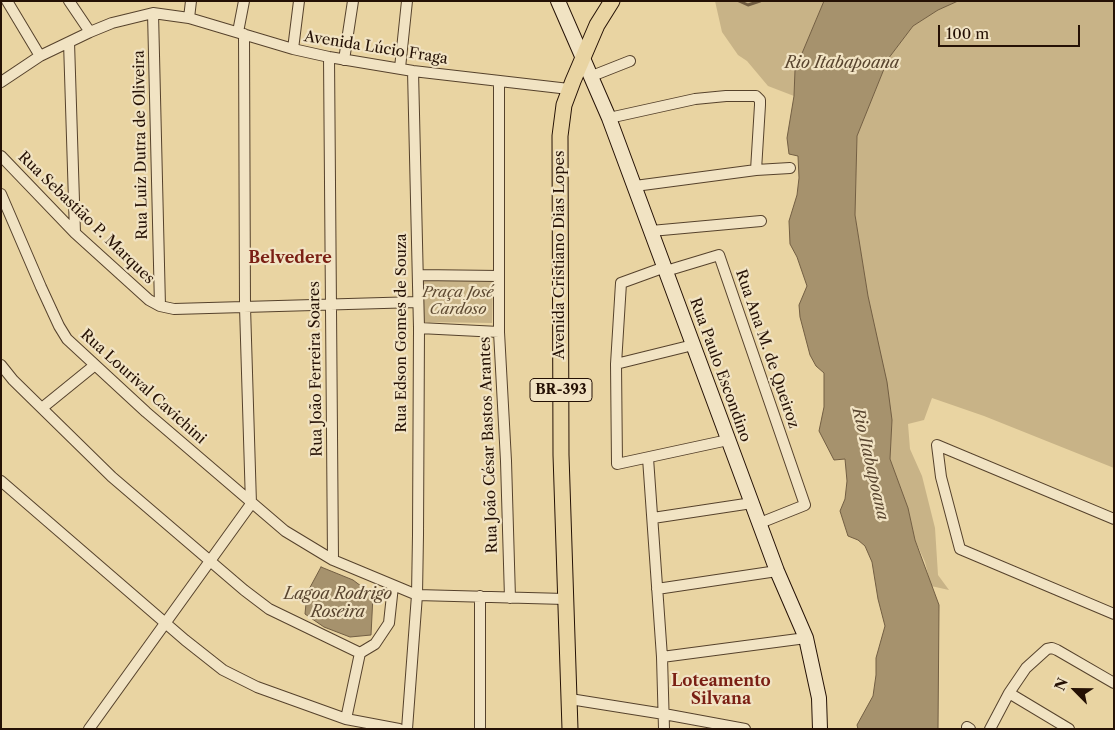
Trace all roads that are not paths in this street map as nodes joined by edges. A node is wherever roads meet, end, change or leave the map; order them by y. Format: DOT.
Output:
graph roads {
  1 [pos="7,1"];
  2 [pos="70,1"];
  3 [pos="191,1"];
  4 [pos="244,1"];
  5 [pos="299,1"];
  6 [pos="353,1"];
  7 [pos="407,1"];
  8 [pos="558,1"];
  9 [pos="612,1"];
  10 [pos="153,13"];
  11 [pos="189,18"];
  12 [pos="90,32"];
  13 [pos="241,33"];
  14 [pos="69,42"];
  15 [pos="293,49"];
  16 [pos="583,55"];
  17 [pos="40,56"];
  18 [pos="329,57"];
  19 [pos="344,60"];
  20 [pos="630,61"];
  21 [pos="400,68"];
  22 [pos="413,71"];
  23 [pos="592,76"];
  24 [pos="499,81"];
  25 [pos="1,82"];
  26 [pos="569,89"];
  27 [pos="609,118"];
  28 [pos="1,156"];
  29 [pos="790,168"];
  30 [pos="756,170"];
  31 [pos="635,186"];
  32 [pos="1,194"];
  33 [pos="761,221"];
  34 [pos="651,231"];
  35 [pos="75,233"];
  36 [pos="666,269"];
  37 [pos="418,275"];
  38 [pos="499,276"];
  39 [pos="418,302"];
  40 [pos="160,306"];
  41 [pos="330,306"];
  42 [pos="245,307"];
  43 [pos="419,328"];
  44 [pos="499,332"];
  45 [pos="692,345"];
  46 [pos="616,364"];
  47 [pos="1,365"];
  48 [pos="94,366"];
  49 [pos="42,408"];
  50 [pos="728,440"];
  51 [pos="648,458"];
  52 [pos="1,481"];
  53 [pos="752,503"];
  54 [pos="251,504"];
  55 [pos="653,518"];
  56 [pos="1114,520"];
  57 [pos="760,524"];
  58 [pos="333,560"];
  59 [pos="210,561"];
  60 [pos="777,571"];
  61 [pos="393,586"];
  62 [pos="657,589"];
  63 [pos="417,596"];
  64 [pos="480,596"];
  65 [pos="510,598"];
  66 [pos="565,599"];
  67 [pos="1114,614"];
  68 [pos="165,623"];
  69 [pos="806,638"];
  70 [pos="360,653"];
  71 [pos="662,657"];
  72 [pos="1114,683"];
  73 [pos="1009,692"];
  74 [pos="570,699"];
  75 [pos="664,714"];
  76 [pos="346,718"];
  77 [pos="89,729"];
  78 [pos="399,729"];
  79 [pos="407,729"];
  80 [pos="480,729"];
  81 [pos="570,729"];
  82 [pos="664,729"];
  83 [pos="745,729"];
  84 [pos="820,729"];
  85 [pos="990,729"];
  86 [pos="1069,729"];
  1 -- 17 [label="street"];
  2 -- 12 [label="street"];
  3 -- 11 [label="street"];
  4 -- 13 [label="street"];
  5 -- 15 [label="street"];
  6 -- 19 [label="street"];
  7 -- 21 [label="street"];
  8 -- 16 [label="main road, Rua Paulo Escondino"];
  9 -- 16 [label="main road, Avenida Cristiano Dias Lopes"];
  10 -- 11 [label="street, Avenida Lúcio Fraga"];
  10 -- 12 [label="street, Avenida Lúcio Fraga"];
  10 -- 40 [label="street, Rua Luiz Dutra de Oliveira"];
  11 -- 13 [label="street, Avenida Lúcio Fraga"];
  12 -- 14 [label="street, Avenida Lúcio Fraga"];
  13 -- 15 [label="street, Avenida Lúcio Fraga"];
  13 -- 42 [label="street"];
  14 -- 17 [label="street, Avenida Lúcio Fraga"];
  14 -- 35 [label="street"];
  15 -- 18 [label="street, Avenida Lúcio Fraga"];
  16 -- 23 [label="main road, Rua Paulo Escondino"];
  16 -- 26 [label="main road, Avenida Cristiano Dias Lopes / BR-393"];
  17 -- 25 [label="street"];
  18 -- 19 [label="street, Avenida Lúcio Fraga"];
  18 -- 41 [label="street, Rua João Ferreira Soares"];
  19 -- 21 [label="street, Avenida Lúcio Fraga"];
  20 -- 23 [label="street"];
  21 -- 22 [label="street, Avenida Lúcio Fraga"];
  22 -- 24 [label="street, Avenida Lúcio Fraga"];
  22 -- 37 [label="street, Rua Edson Gomes de Souza"];
  23 -- 27 [label="main road, Rua Paulo Escondino"];
  24 -- 26 [label="street, Avenida Lúcio Fraga"];
  24 -- 38 [label="street, Rua João César Bastos Arantes"];
  26 -- 66 [label="main road, Avenida Cristiano Dias Lopes / BR-393"];
  27 -- 30 [label="street"];
  27 -- 31 [label="main road, Rua Paulo Escondino"];
  28 -- 35 [label="street, Rua Sebastião P. Marques"];
  29 -- 30 [label="street"];
  30 -- 31 [label="street"];
  31 -- 34 [label="main road, Rua Paulo Escondino"];
  32 -- 48 [label="street, Rua Lourival Cavichini"];
  33 -- 34 [label="street"];
  34 -- 36 [label="main road, Rua Paulo Escondino"];
  35 -- 40 [label="street, Rua Sebastião P. Marques"];
  36 -- 45 [label="main road, Rua Paulo Escondino"];
  36 -- 46 [label="street"];
  36 -- 57 [label="street, Rua Ana M. de Queiroz"];
  37 -- 38 [label="street"];
  37 -- 39 [label="street, Rua Edson Gomes de Souza"];
  38 -- 44 [label="street, Rua João César Bastos Arantes"];
  39 -- 41 [label="street, Rua Sebastião P. Marques"];
  39 -- 43 [label="street, Rua Edson Gomes de Souza"];
  40 -- 42 [label="street, Rua Sebastião P. Marques"];
  41 -- 42 [label="street, Rua Sebastião P. Marques"];
  41 -- 58 [label="street, Rua João Ferreira Soares"];
  42 -- 54 [label="street"];
  43 -- 44 [label="street"];
  43 -- 63 [label="street, Rua Edson Gomes de Souza"];
  44 -- 65 [label="street, Rua João César Bastos Arantes"];
  45 -- 46 [label="street"];
  45 -- 50 [label="main road, Rua Paulo Escondino"];
  46 -- 51 [label="street"];
  47 -- 49 [label="street"];
  48 -- 49 [label="street"];
  48 -- 54 [label="street, Rua Lourival Cavichini"];
  49 -- 59 [label="street"];
  50 -- 51 [label="street"];
  50 -- 53 [label="main road, Rua Paulo Escondino"];
  51 -- 55 [label="street"];
  52 -- 68 [label="street"];
  53 -- 55 [label="street"];
  53 -- 57 [label="main road, Rua Paulo Escondino"];
  54 -- 58 [label="street, Rua Lourival Cavichini"];
  54 -- 59 [label="street"];
  55 -- 62 [label="street"];
  56 -- 67 [label="street"];
  57 -- 60 [label="main road, Rua Paulo Escondino"];
  58 -- 61 [label="street, Rua Lourival Cavichini"];
  59 -- 68 [label="street"];
  59 -- 70 [label="street"];
  60 -- 62 [label="street"];
  60 -- 69 [label="main road, Rua Paulo Escondino"];
  61 -- 63 [label="street, Rua Lourival Cavichini"];
  61 -- 70 [label="street"];
  62 -- 71 [label="street"];
  63 -- 64 [label="street"];
  63 -- 79 [label="street, Rua Edson Gomes de Souza"];
  64 -- 65 [label="street"];
  64 -- 80 [label="street"];
  65 -- 66 [label="street"];
  66 -- 74 [label="main road, Avenida Cristiano Dias Lopes / BR-393"];
  68 -- 76 [label="street"];
  68 -- 77 [label="street"];
  69 -- 71 [label="street"];
  69 -- 84 [label="main road, Rua Paulo Escondino"];
  70 -- 76 [label="street"];
  71 -- 75 [label="street"];
  72 -- 73 [label="street"];
  73 -- 85 [label="street"];
  73 -- 86 [label="street"];
  74 -- 75 [label="street"];
  74 -- 81 [label="main road, Avenida Cristiano Dias Lopes / BR-393"];
  75 -- 82 [label="street"];
  75 -- 83 [label="street"];
  76 -- 78 [label="street"];
}
